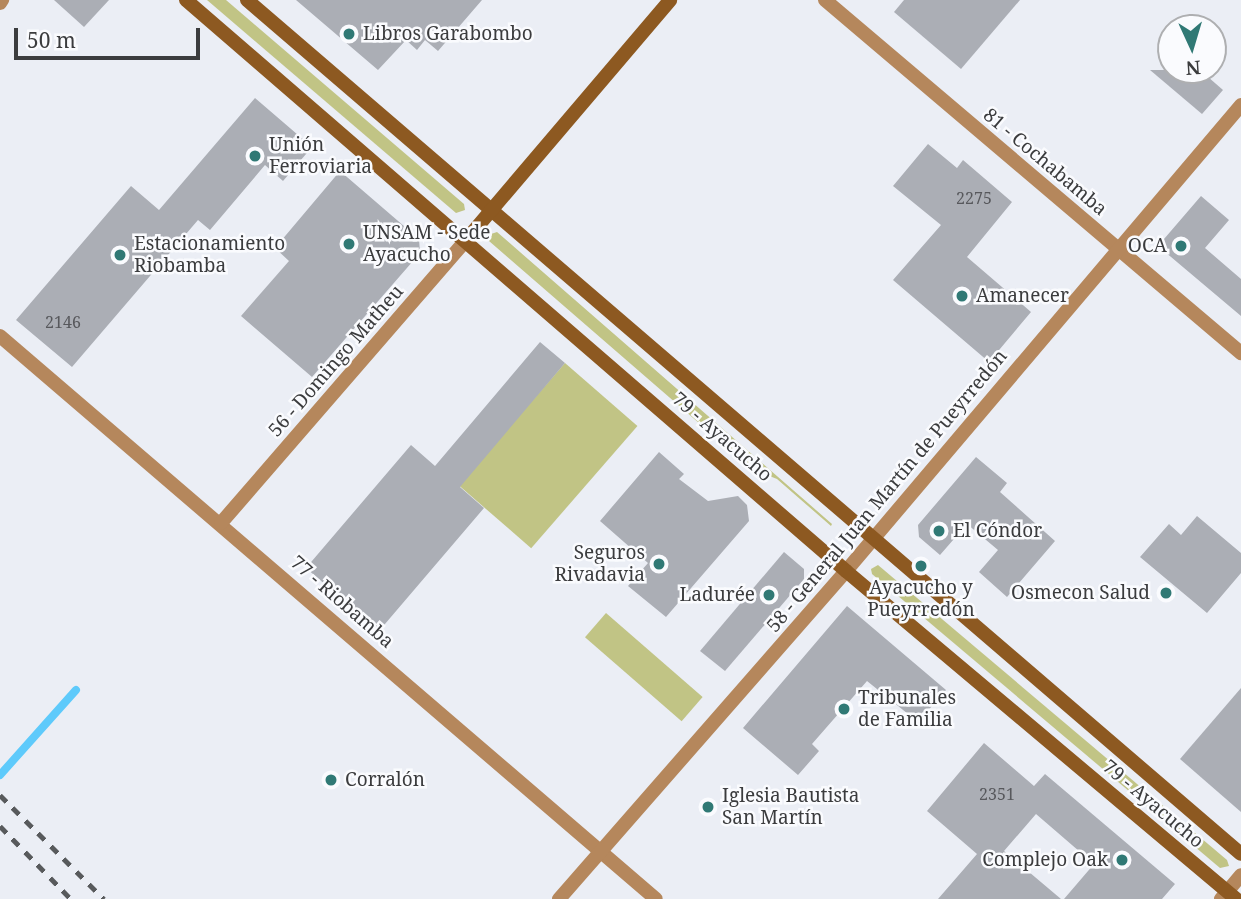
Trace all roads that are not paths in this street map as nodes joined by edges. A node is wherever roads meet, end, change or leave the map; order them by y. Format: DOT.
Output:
graph roads {
  1 [pos="186,0"];
  2 [pos="247,0"];
  3 [pos="670,0"];
  4 [pos="825,0"];
  5 [pos="1241,105"];
  6 [pos="491,210"];
  7 [pos="466,240"];
  8 [pos="1119,250"];
  9 [pos="0,336"];
  10 [pos="1241,353"];
  11 [pos="221,523"];
  12 [pos="872,540"];
  13 [pos="846,571"];
  14 [pos="601,852"];
  15 [pos="1241,854"];
  16 [pos="1241,875"];
  17 [pos="1228,896"];
  18 [pos="559,899"];
  19 [pos="656,899"];
  1 -- 7 [label="main road, 79 - Ayacucho"];
  2 -- 6 [label="main road, 79 - Ayacucho"];
  3 -- 6 [label="main road, 56 - Domingo Matheu"];
  4 -- 8 [label="street, 81 - Cochabamba"];
  5 -- 8 [label="street, 58 - General Juan Martín de Pueyrredón"];
  6 -- 7 [label="main road, 56 - Domingo Matheu"];
  6 -- 12 [label="main road, 79 - Ayacucho"];
  7 -- 11 [label="street, 56 - Domingo Matheu"];
  7 -- 13 [label="main road, 79 - Ayacucho"];
  8 -- 10 [label="street, 81 - Cochabamba"];
  8 -- 12 [label="street, 58 - General Juan Martín de Pueyrredón"];
  9 -- 11 [label="street, 77 - Riobamba"];
  11 -- 14 [label="street, 77 - Riobamba"];
  12 -- 13 [label="street, 58 - General Juan Martín de Pueyrredón"];
  12 -- 15 [label="main road, 79 - Ayacucho"];
  13 -- 14 [label="street, 58 - General Juan Martín de Pueyrredón"];
  13 -- 17 [label="main road, 79 - Ayacucho"];
  14 -- 18 [label="street, 58 - General Juan Martín de Pueyrredón"];
  14 -- 19 [label="street, 77 - Riobamba"];
  16 -- 17 [label="street"];
}
